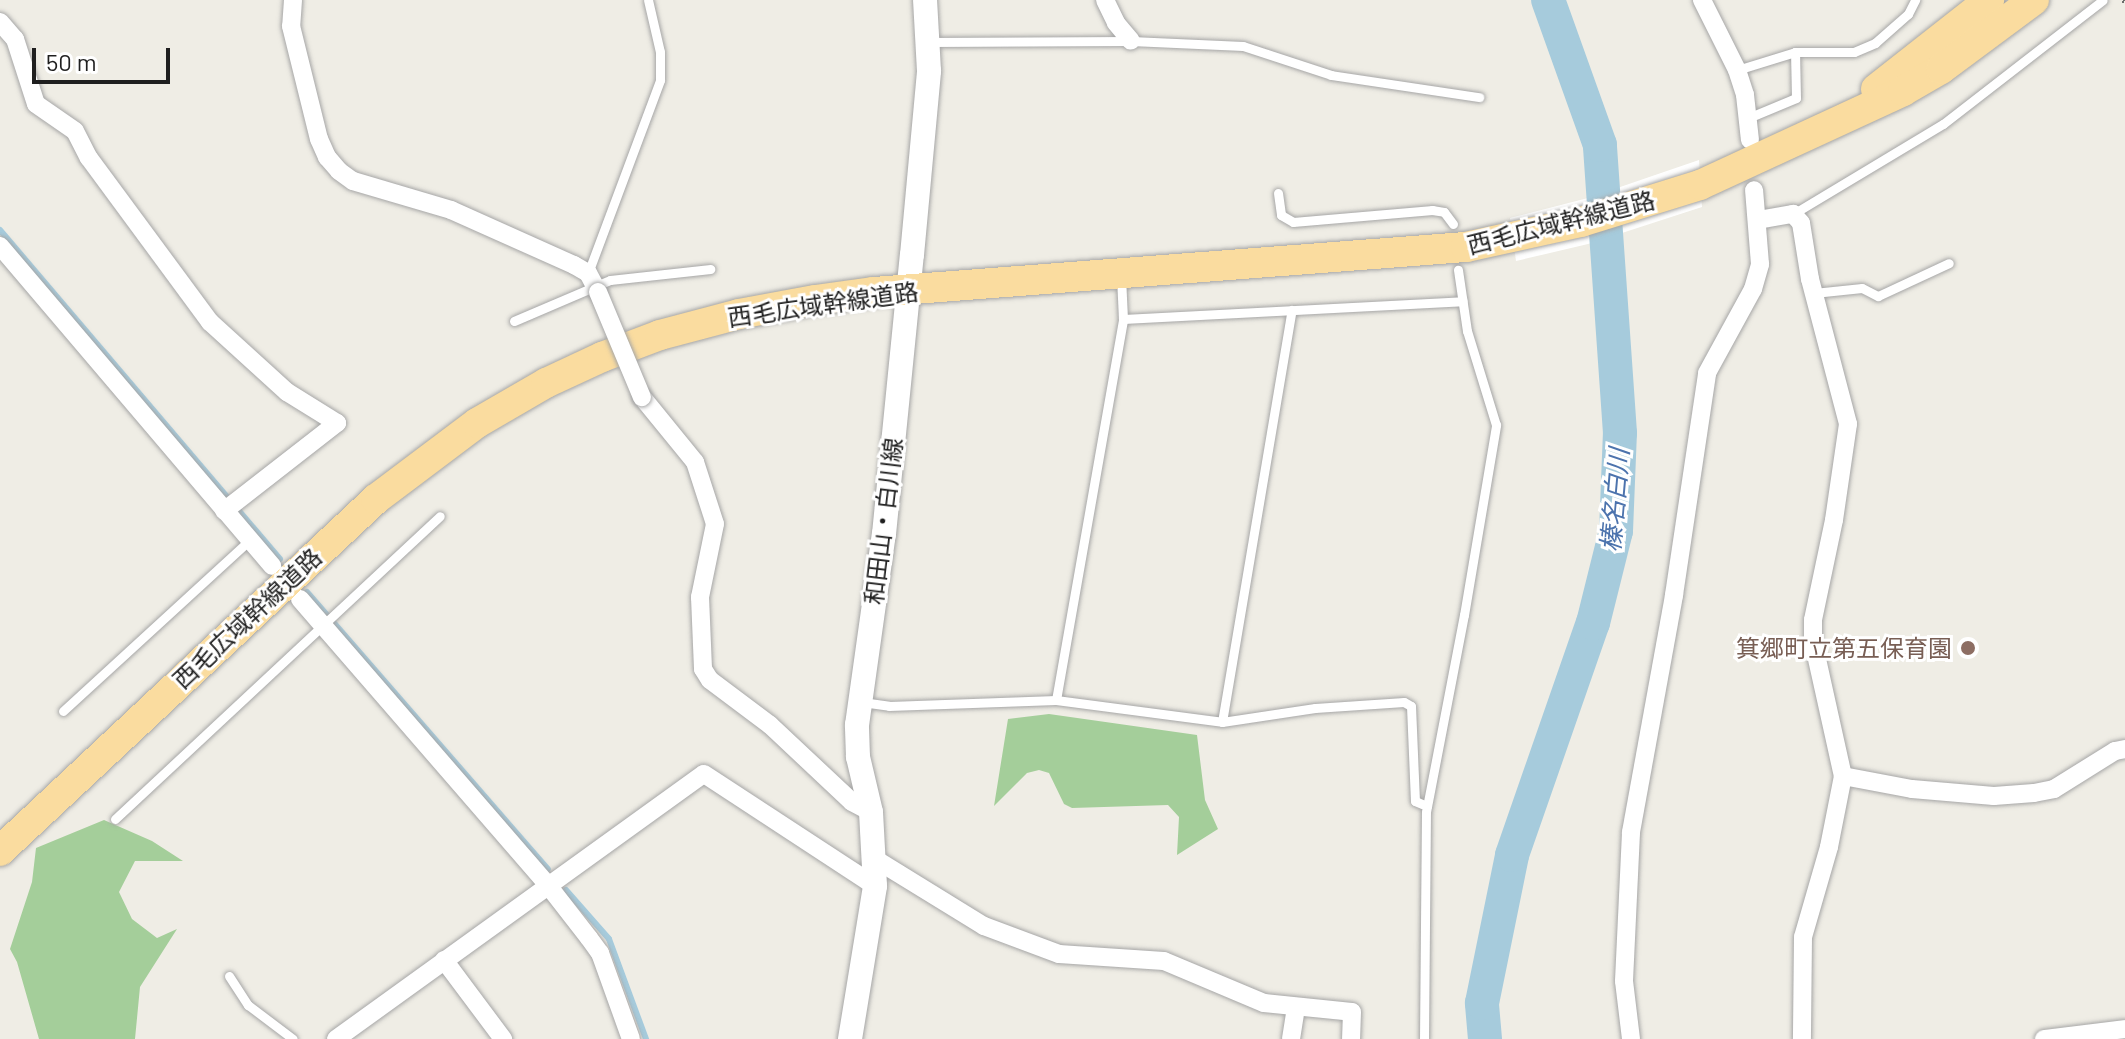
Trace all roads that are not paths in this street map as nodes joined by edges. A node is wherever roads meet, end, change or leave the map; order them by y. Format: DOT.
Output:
graph roads {
  1 [pos="293,0"];
  2 [pos="648,0"];
  3 [pos="925,0"];
  4 [pos="1105,0"];
  5 [pos="1702,0"];
  6 [pos="1915,0"];
  7 [pos="1989,0"];
  8 [pos="2034,0"];
  9 [pos="2103,0"];
  10 [pos="0,22"];
  11 [pos="1131,41"];
  12 [pos="928,42"];
  13 [pos="1795,52"];
  14 [pos="1737,70"];
  15 [pos="1479,97"];
  16 [pos="1748,118"];
  17 [pos="1813,134"];
  18 [pos="1750,140"];
  19 [pos="1754,190"];
  20 [pos="1278,193"];
  21 [pos="1793,214"];
  22 [pos="1758,220"];
  23 [pos="1453,224"];
  24 [pos="0,246"];
  25 [pos="1949,263"];
  26 [pos="710,269"];
  27 [pos="1458,270"];
  28 [pos="1121,273"];
  29 [pos="593,283"];
  30 [pos="906,291"];
  31 [pos="1814,293"];
  32 [pos="1463,301"];
  33 [pos="1292,310"];
  34 [pos="1123,319"];
  35 [pos="514,321"];
  36 [pos="224,510"];
  37 [pos="440,516"];
  38 [pos="251,539"];
  39 [pos="272,566"];
  40 [pos="300,599"];
  41 [pos="322,625"];
  42 [pos="1056,700"];
  43 [pos="859,701"];
  44 [pos="63,711"];
  45 [pos="1222,722"];
  46 [pos="2125,749"];
  47 [pos="1843,776"];
  48 [pos="1427,806"];
  49 [pos="871,812"];
  50 [pos="115,819"];
  51 [pos="0,851"];
  52 [pos="875,859"];
  53 [pos="547,884"];
  54 [pos="875,886"];
  55 [pos="444,960"];
  56 [pos="229,976"];
  57 [pos="1296,1007"];
  58 [pos="2125,1029"];
  59 [pos="2052,1038"];
  60 [pos="293,1039"];
  61 [pos="336,1039"];
  62 [pos="503,1039"];
  63 [pos="631,1039"];
  64 [pos="850,1039"];
  65 [pos="1291,1039"];
  66 [pos="1351,1039"];
  67 [pos="1424,1039"];
  68 [pos="1631,1039"];
  69 [pos="1802,1039"];
  70 [pos="2044,1039"];
  1 -- 29 [label="street"];
  2 -- 29 [label="lane"];
  3 -- 12 [label="street, 和田山・白川線"];
  4 -- 11 [label="street"];
  5 -- 14 [label="street"];
  6 -- 13 [label="lane"];
  7 -- 17 [label="main road, 西毛広域幹線道路"];
  8 -- 17 [label="main road, 西毛広域幹線道路"];
  9 -- 21 [label="lane"];
  10 -- 36 [label="street"];
  11 -- 12 [label="lane"];
  11 -- 15 [label="lane"];
  12 -- 30 [label="street, 和田山・白川線"];
  13 -- 14 [label="lane"];
  13 -- 16 [label="lane"];
  14 -- 16 [label="street"];
  16 -- 18 [label="street"];
  17 -- 28 [label="main road, 西毛広域幹線道路"];
  19 -- 22 [label="street"];
  20 -- 23 [label="lane"];
  21 -- 22 [label="street"];
  21 -- 31 [label="street"];
  22 -- 68 [label="street"];
  24 -- 36 [label="street"];
  25 -- 31 [label="lane"];
  26 -- 29 [label="lane"];
  27 -- 32 [label="lane"];
  28 -- 30 [label="main road, 西毛広域幹線道路"];
  28 -- 34 [label="lane"];
  29 -- 35 [label="lane"];
  29 -- 49 [label="street, bridge"];
  30 -- 43 [label="street, 和田山・白川線"];
  30 -- 51 [label="main road, 西毛広域幹線道路"];
  31 -- 47 [label="street"];
  32 -- 33 [label="lane"];
  32 -- 48 [label="lane"];
  33 -- 34 [label="lane"];
  33 -- 45 [label="lane"];
  34 -- 42 [label="lane"];
  36 -- 38 [label="street"];
  37 -- 41 [label="lane"];
  38 -- 39 [label="street"];
  38 -- 44 [label="lane"];
  40 -- 41 [label="street"];
  41 -- 50 [label="lane"];
  41 -- 53 [label="street"];
  42 -- 43 [label="lane"];
  42 -- 45 [label="lane"];
  43 -- 49 [label="street, 和田山・白川線"];
  45 -- 48 [label="lane"];
  46 -- 47 [label="street"];
  47 -- 69 [label="street"];
  48 -- 67 [label="lane"];
  49 -- 52 [label="street, 和田山・白川線"];
  52 -- 54 [label="street, 和田山・白川線"];
  52 -- 57 [label="street"];
  53 -- 54 [label="street"];
  53 -- 55 [label="street"];
  53 -- 63 [label="street"];
  54 -- 64 [label="street, 和田山・白川線"];
  55 -- 61 [label="street"];
  55 -- 62 [label="street"];
  56 -- 60 [label="lane"];
  57 -- 65 [label="street"];
  57 -- 66 [label="street"];
  58 -- 59 [label="street"];
  59 -- 70 [label="street"];
}
